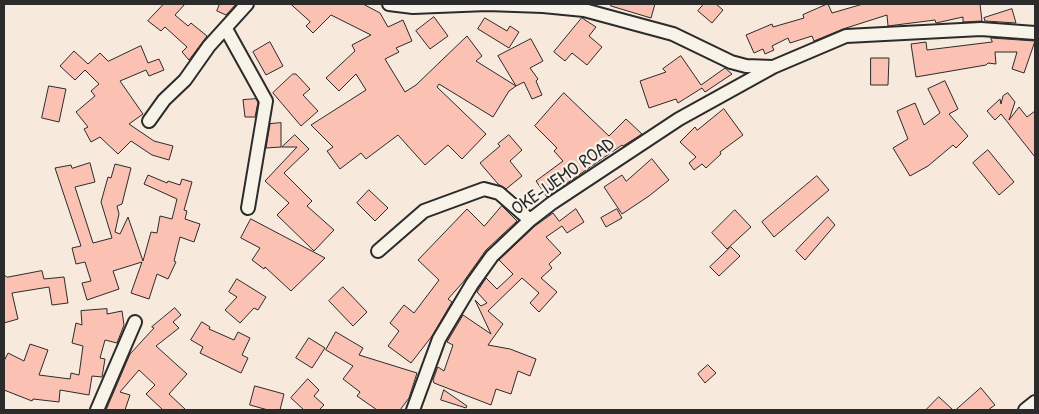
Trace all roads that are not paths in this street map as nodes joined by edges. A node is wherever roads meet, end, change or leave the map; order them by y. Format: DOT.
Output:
graph roads {
  1 [pos="248,4"];
  2 [pos="389,4"];
  3 [pos="559,5"];
  4 [pos="226,29"];
  5 [pos="1035,33"];
  6 [pos="773,67"];
  7 [pos="149,121"];
  8 [pos="248,208"];
  9 [pos="530,220"];
  10 [pos="378,252"];
  11 [pos="135,322"];
  12 [pos="1035,402"];
  13 [pos="96,410"];
  14 [pos="413,410"];
  15 [pos="1025,410"];
  1 -- 4 [label="street"];
  2 -- 3 [label="street"];
  3 -- 6 [label="street"];
  4 -- 7 [label="street"];
  4 -- 8 [label="street"];
  5 -- 6 [label="street, OKE-IJEMO ROAD"];
  6 -- 9 [label="street, OKE-IJEMO ROAD"];
  9 -- 10 [label="street"];
  9 -- 14 [label="street, OKE-IJEMO ROAD"];
  11 -- 13 [label="street"];
  12 -- 15 [label="street"];
}
